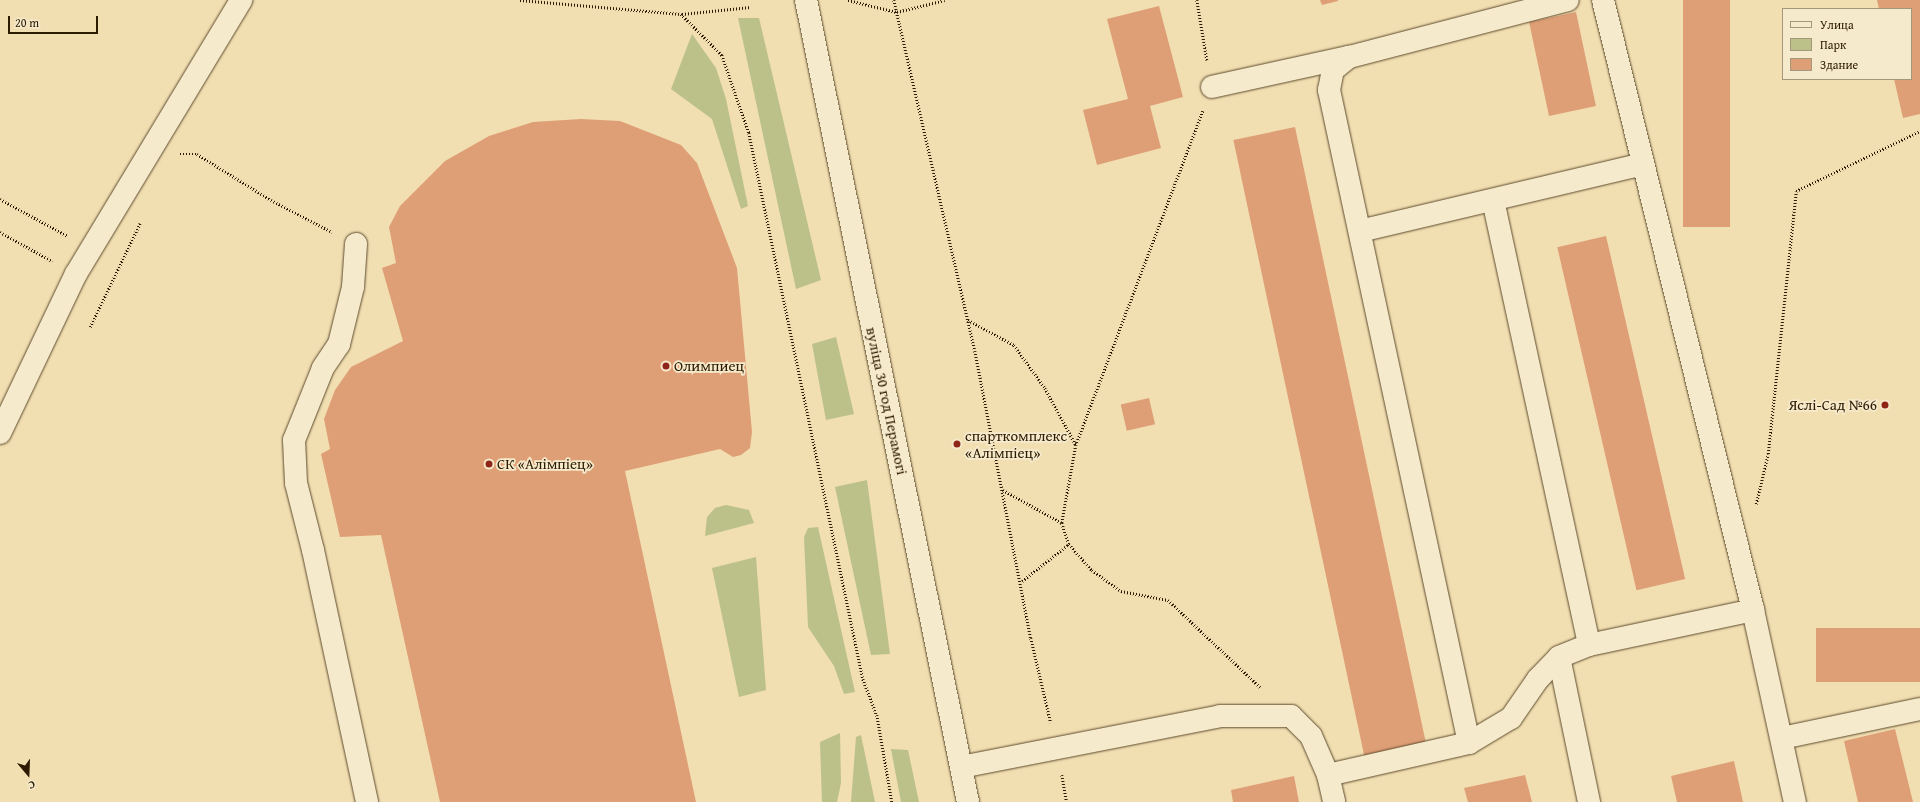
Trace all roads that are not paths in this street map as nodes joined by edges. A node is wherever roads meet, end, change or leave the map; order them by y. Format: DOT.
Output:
graph roads {
  1 [pos="241,0"];
  2 [pos="805,0"];
  3 [pos="1568,0"];
  4 [pos="1603,0"];
  5 [pos="1349,57"];
  6 [pos="1212,87"];
  7 [pos="1643,164"];
  8 [pos="1493,200"];
  9 [pos="1360,231"];
  10 [pos="356,244"];
  11 [pos="0,433"];
  12 [pos="1753,610"];
  13 [pos="1589,645"];
  14 [pos="1559,657"];
  15 [pos="1920,709"];
  16 [pos="1782,738"];
  17 [pos="1468,743"];
  18 [pos="961,767"];
  19 [pos="1328,775"];
  20 [pos="366,802"];
  21 [pos="968,802"];
  22 [pos="1334,802"];
  23 [pos="1589,802"];
  24 [pos="1795,802"];
  1 -- 11 [label="street"];
  2 -- 18 [label="street, вуліца 30 год Перамогі"];
  3 -- 5 [label="street"];
  4 -- 7 [label="street"];
  5 -- 6 [label="street"];
  5 -- 9 [label="street"];
  7 -- 8 [label="street"];
  7 -- 12 [label="street"];
  8 -- 9 [label="street"];
  8 -- 13 [label="street"];
  9 -- 17 [label="street"];
  10 -- 20 [label="street"];
  12 -- 13 [label="street"];
  12 -- 16 [label="street"];
  13 -- 14 [label="street"];
  14 -- 17 [label="street"];
  14 -- 23 [label="street"];
  15 -- 16 [label="street"];
  16 -- 24 [label="street"];
  17 -- 19 [label="street"];
  18 -- 19 [label="street"];
  18 -- 21 [label="street, вуліца 30 год Перамогі"];
  19 -- 22 [label="street"];
}
